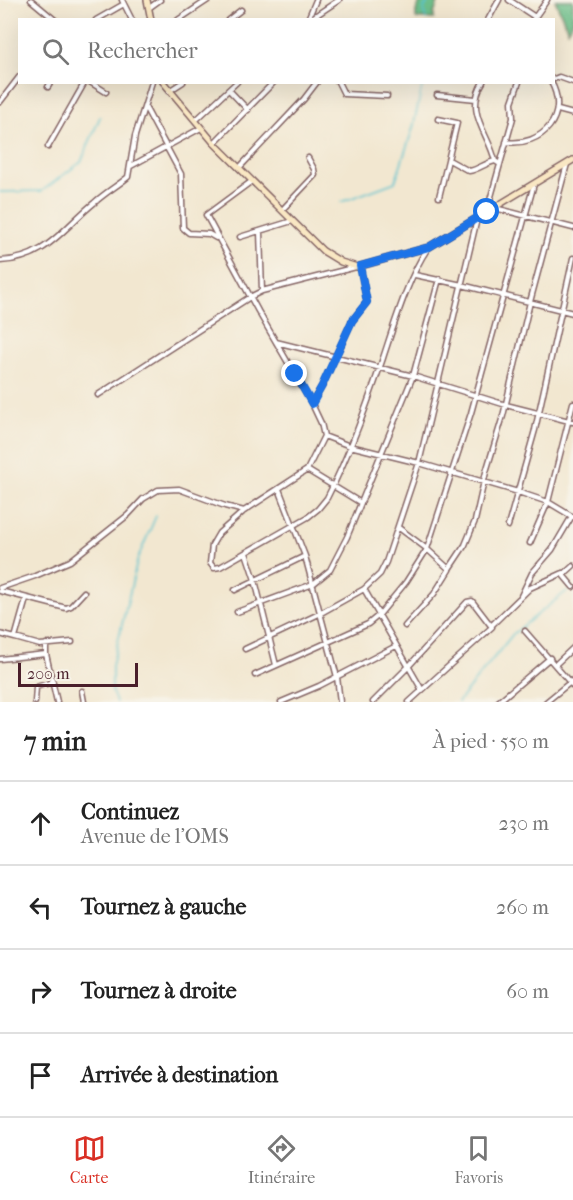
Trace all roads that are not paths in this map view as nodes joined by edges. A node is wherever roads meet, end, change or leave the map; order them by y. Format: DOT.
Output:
graph roads {
  1 [pos="31,0"];
  2 [pos="147,0"];
  3 [pos="160,0"];
  4 [pos="207,0"];
  5 [pos="316,0"];
  6 [pos="339,0"];
  7 [pos="499,0"];
  8 [pos="509,0"];
  9 [pos="547,0"];
  10 [pos="123,2"];
  11 [pos="149,8"];
  12 [pos="242,10"];
  13 [pos="53,18"];
  14 [pos="99,18"];
  15 [pos="131,18"];
  16 [pos="151,18"];
  17 [pos="181,18"];
  18 [pos="231,18"];
  19 [pos="309,18"];
  20 [pos="311,18"];
  21 [pos="489,18"];
  22 [pos="534,18"];
  23 [pos="18,79"];
  24 [pos="555,79"];
  25 [pos="573,82"];
  26 [pos="84,84"];
  27 [pos="93,84"];
  28 [pos="151,84"];
  29 [pos="164,84"];
  30 [pos="180,84"];
  31 [pos="235,84"];
  32 [pos="272,84"];
  33 [pos="315,84"];
  34 [pos="339,84"];
  35 [pos="482,84"];
  36 [pos="518,84"];
  37 [pos="553,84"];
  38 [pos="228,90"];
  39 [pos="169,91"];
  40 [pos="106,92"];
  41 [pos="437,95"];
  42 [pos="387,96"];
  43 [pos="476,99"];
  44 [pos="0,102"];
  45 [pos="144,106"];
  46 [pos="248,110"];
  47 [pos="558,110"];
  48 [pos="573,114"];
  49 [pos="438,119"];
  50 [pos="195,121"];
  51 [pos="201,128"];
  52 [pos="506,142"];
  53 [pos="214,143"];
  54 [pos="166,146"];
  55 [pos="48,147"];
  56 [pos="308,158"];
  57 [pos="449,160"];
  58 [pos="495,161"];
  59 [pos="570,162"];
  60 [pos="500,164"];
  61 [pos="131,166"];
  62 [pos="239,168"];
  63 [pos="252,181"];
  64 [pos="534,183"];
  65 [pos="438,197"];
  66 [pos="494,208"];
  67 [pos="282,210"];
  68 [pos="487,212"];
  69 [pos="525,216"];
  70 [pos="477,217"];
  71 [pos="291,221"];
  72 [pos="553,223"];
  73 [pos="573,228"];
  74 [pos="260,232"];
  75 [pos="240,237"];
  76 [pos="219,242"];
  77 [pos="429,247"];
  78 [pos="573,258"];
  79 [pos="0,261"];
  80 [pos="359,267"];
  81 [pos="415,275"];
  82 [pos="439,279"];
  83 [pos="462,285"];
  84 [pos="262,291"];
  85 [pos="504,295"];
  86 [pos="250,297"];
  87 [pos="530,302"];
  88 [pos="562,310"];
  89 [pos="573,313"];
  90 [pos="276,342"];
  91 [pos="335,357"];
  92 [pos="380,368"];
  93 [pos="413,376"];
  94 [pos="438,384"];
  95 [pos="98,394"];
  96 [pos="475,396"];
  97 [pos="312,404"];
  98 [pos="573,404"];
  99 [pos="506,405"];
  100 [pos="539,413"];
  101 [pos="571,422"];
  102 [pos="324,436"];
  103 [pos="350,446"];
  104 [pos="381,454"];
  105 [pos="419,463"];
  106 [pos="307,470"];
  107 [pos="452,473"];
  108 [pos="484,483"];
  109 [pos="334,485"];
  110 [pos="279,489"];
  111 [pos="518,492"];
  112 [pos="548,502"];
  113 [pos="361,503"];
  114 [pos="244,511"];
  115 [pos="573,516"];
  116 [pos="294,525"];
  117 [pos="508,526"];
  118 [pos="399,528"];
  119 [pos="530,543"];
  120 [pos="427,549"];
  121 [pos="246,553"];
  122 [pos="305,556"];
  123 [pos="573,566"];
  124 [pos="449,569"];
  125 [pos="563,573"];
  126 [pos="255,580"];
  127 [pos="313,584"];
  128 [pos="573,587"];
  129 [pos="364,589"];
  130 [pos="0,590"];
  131 [pos="235,590"];
  132 [pos="84,592"];
  133 [pos="520,598"];
  134 [pos="26,599"];
  135 [pos="260,603"];
  136 [pos="237,612"];
  137 [pos="321,613"];
  138 [pos="379,615"];
  139 [pos="492,625"];
  140 [pos="405,626"];
  141 [pos="525,631"];
  142 [pos="0,634"];
  143 [pos="15,638"];
  144 [pos="269,638"];
  145 [pos="327,641"];
  146 [pos="72,642"];
  147 [pos="46,644"];
  148 [pos="396,646"];
  149 [pos="573,648"];
  150 [pos="245,649"];
  151 [pos="46,654"];
  152 [pos="550,658"];
  153 [pos="0,659"];
  154 [pos="556,664"];
  155 [pos="276,665"];
  156 [pos="408,667"];
  157 [pos="255,675"];
  158 [pos="337,677"];
  159 [pos="54,682"];
  160 [pos="572,683"];
  161 [pos="422,690"];
  162 [pos="82,691"];
  163 [pos="35,702"];
  164 [pos="57,702"];
  165 [pos="84,702"];
  166 [pos="281,702"];
  167 [pos="340,702"];
  168 [pos="373,702"];
  169 [pos="409,702"];
  170 [pos="498,702"];
  171 [pos="546,702"];
  1 -- 13 [label="street"];
  2 -- 11 [label="street"];
  3 -- 11 [label="street"];
  4 -- 17 [label="street"];
  5 -- 19 [label="street"];
  6 -- 20 [label="street"];
  7 -- 21 [label="street"];
  8 -- 22 [label="street"];
  9 -- 22 [label="street"];
  10 -- 14 [label="street"];
  10 -- 15 [label="street"];
  11 -- 16 [label="street"];
  12 -- 18 [label="street"];
  23 -- 44 [label="street"];
  24 -- 25 [label="street"];
  26 -- 55 [label="street"];
  27 -- 40 [label="street"];
  28 -- 45 [label="street"];
  29 -- 39 [label="street"];
  30 -- 39 [label="street"];
  31 -- 38 [label="street"];
  32 -- 46 [label="street"];
  33 -- 62 [label="street"];
  34 -- 42 [label="street"];
  35 -- 43 [label="street"];
  36 -- 52 [label="street"];
  37 -- 47 [label="street"];
  38 -- 46 [label="street"];
  38 -- 50 [label="street"];
  39 -- 50 [label="street"];
  41 -- 43 [label="street"];
  43 -- 58 [label="street"];
  45 -- 54 [label="street"];
  45 -- 61 [label="street"];
  46 -- 53 [label="street"];
  47 -- 48 [label="street"];
  47 -- 52 [label="street"];
  49 -- 57 [label="street"];
  50 -- 51 [label="street"];
  51 -- 53 [label="street"];
  51 -- 54 [label="street"];
  52 -- 60 [label="street"];
  53 -- 62 [label="street"];
  54 -- 61 [label="street"];
  54 -- 76 [label="street"];
  56 -- 67 [label="street"];
  57 -- 58 [label="street"];
  57 -- 65 [label="street"];
  58 -- 60 [label="street"];
  59 -- 64 [label="street"];
  59 -- 72 [label="street"];
  60 -- 68 [label="street"];
  61 -- 79 [label="street"];
  62 -- 63 [label="street"];
  63 -- 67 [label="street"];
  63 -- 76 [label="street"];
  64 -- 66 [label="street"];
  64 -- 69 [label="street"];
  66 -- 68 [label="street"];
  66 -- 69 [label="street"];
  67 -- 71 [label="street"];
  68 -- 70 [label="street"];
  69 -- 72 [label="street"];
  69 -- 85 [label="street"];
  70 -- 77 [label="street"];
  70 -- 83 [label="street"];
  71 -- 74 [label="street"];
  71 -- 80 [label="street"];
  72 -- 73 [label="street"];
  72 -- 87 [label="street"];
  74 -- 75 [label="street"];
  74 -- 84 [label="street"];
  76 -- 86 [label="street"];
  77 -- 80 [label="street"];
  77 -- 81 [label="street"];
  78 -- 88 [label="street"];
  80 -- 84 [label="street"];
  80 -- 91 [label="street"];
  81 -- 82 [label="street"];
  81 -- 92 [label="street"];
  82 -- 83 [label="street"];
  82 -- 93 [label="street"];
  83 -- 85 [label="street"];
  83 -- 94 [label="street"];
  84 -- 86 [label="street"];
  85 -- 87 [label="street"];
  85 -- 96 [label="street"];
  86 -- 90 [label="street"];
  86 -- 95 [label="street"];
  87 -- 88 [label="street"];
  87 -- 99 [label="street"];
  88 -- 89 [label="street"];
  88 -- 100 [label="street"];
  90 -- 91 [label="street"];
  90 -- 97 [label="street"];
  91 -- 92 [label="street"];
  91 -- 97 [label="street"];
  92 -- 93 [label="street"];
  92 -- 103 [label="street"];
  93 -- 94 [label="street"];
  93 -- 104 [label="street"];
  94 -- 96 [label="street"];
  94 -- 105 [label="street"];
  96 -- 99 [label="street"];
  96 -- 107 [label="street"];
  97 -- 102 [label="street"];
  98 -- 101 [label="street"];
  99 -- 100 [label="street"];
  99 -- 108 [label="street"];
  100 -- 101 [label="street"];
  100 -- 111 [label="street"];
  101 -- 112 [label="street"];
  102 -- 103 [label="street"];
  102 -- 106 [label="street"];
  103 -- 104 [label="street"];
  103 -- 109 [label="street"];
  104 -- 105 [label="street"];
  104 -- 113 [label="street"];
  105 -- 107 [label="street"];
  105 -- 118 [label="street"];
  106 -- 109 [label="street"];
  106 -- 110 [label="street"];
  107 -- 108 [label="street"];
  107 -- 120 [label="street"];
  108 -- 111 [label="street"];
  108 -- 124 [label="street"];
  109 -- 113 [label="street"];
  109 -- 116 [label="street"];
  110 -- 114 [label="street"];
  110 -- 116 [label="street"];
  111 -- 112 [label="street"];
  111 -- 117 [label="street"];
  112 -- 115 [label="street"];
  112 -- 119 [label="street"];
  113 -- 127 [label="street"];
  114 -- 121 [label="street"];
  114 -- 130 [label="street"];
  115 -- 133 [label="street"];
  116 -- 121 [label="street"];
  116 -- 122 [label="street"];
  118 -- 120 [label="street"];
  118 -- 129 [label="street"];
  120 -- 124 [label="street"];
  120 -- 138 [label="street"];
  121 -- 126 [label="street"];
  122 -- 126 [label="street"];
  122 -- 127 [label="street"];
  123 -- 125 [label="street"];
  124 -- 140 [label="street"];
  125 -- 128 [label="street"];
  125 -- 133 [label="street"];
  126 -- 131 [label="street"];
  126 -- 135 [label="street"];
  127 -- 135 [label="street"];
  127 -- 137 [label="street"];
  129 -- 137 [label="street"];
  129 -- 138 [label="street"];
  130 -- 134 [label="street"];
  132 -- 134 [label="street"];
  133 -- 139 [label="street"];
  134 -- 143 [label="street"];
  135 -- 136 [label="street"];
  135 -- 144 [label="street"];
  137 -- 144 [label="street"];
  137 -- 145 [label="street"];
  138 -- 145 [label="street"];
  138 -- 148 [label="street"];
  139 -- 156 [label="street"];
  139 -- 161 [label="street"];
  141 -- 152 [label="street"];
  142 -- 143 [label="street"];
  143 -- 147 [label="street"];
  144 -- 150 [label="street"];
  144 -- 155 [label="street"];
  145 -- 155 [label="street"];
  145 -- 158 [label="street"];
  146 -- 147 [label="street"];
  147 -- 151 [label="street"];
  148 -- 156 [label="street"];
  148 -- 158 [label="street"];
  149 -- 154 [label="street"];
  151 -- 153 [label="street"];
  151 -- 159 [label="street"];
  152 -- 154 [label="street"];
  152 -- 170 [label="street"];
  154 -- 160 [label="street"];
  155 -- 157 [label="street"];
  156 -- 161 [label="street"];
  156 -- 168 [label="street"];
  158 -- 166 [label="street"];
  158 -- 167 [label="street"];
  159 -- 163 [label="street"];
  159 -- 164 [label="street"];
  160 -- 171 [label="street"];
  161 -- 169 [label="street"];
  162 -- 165 [label="street"];
}
